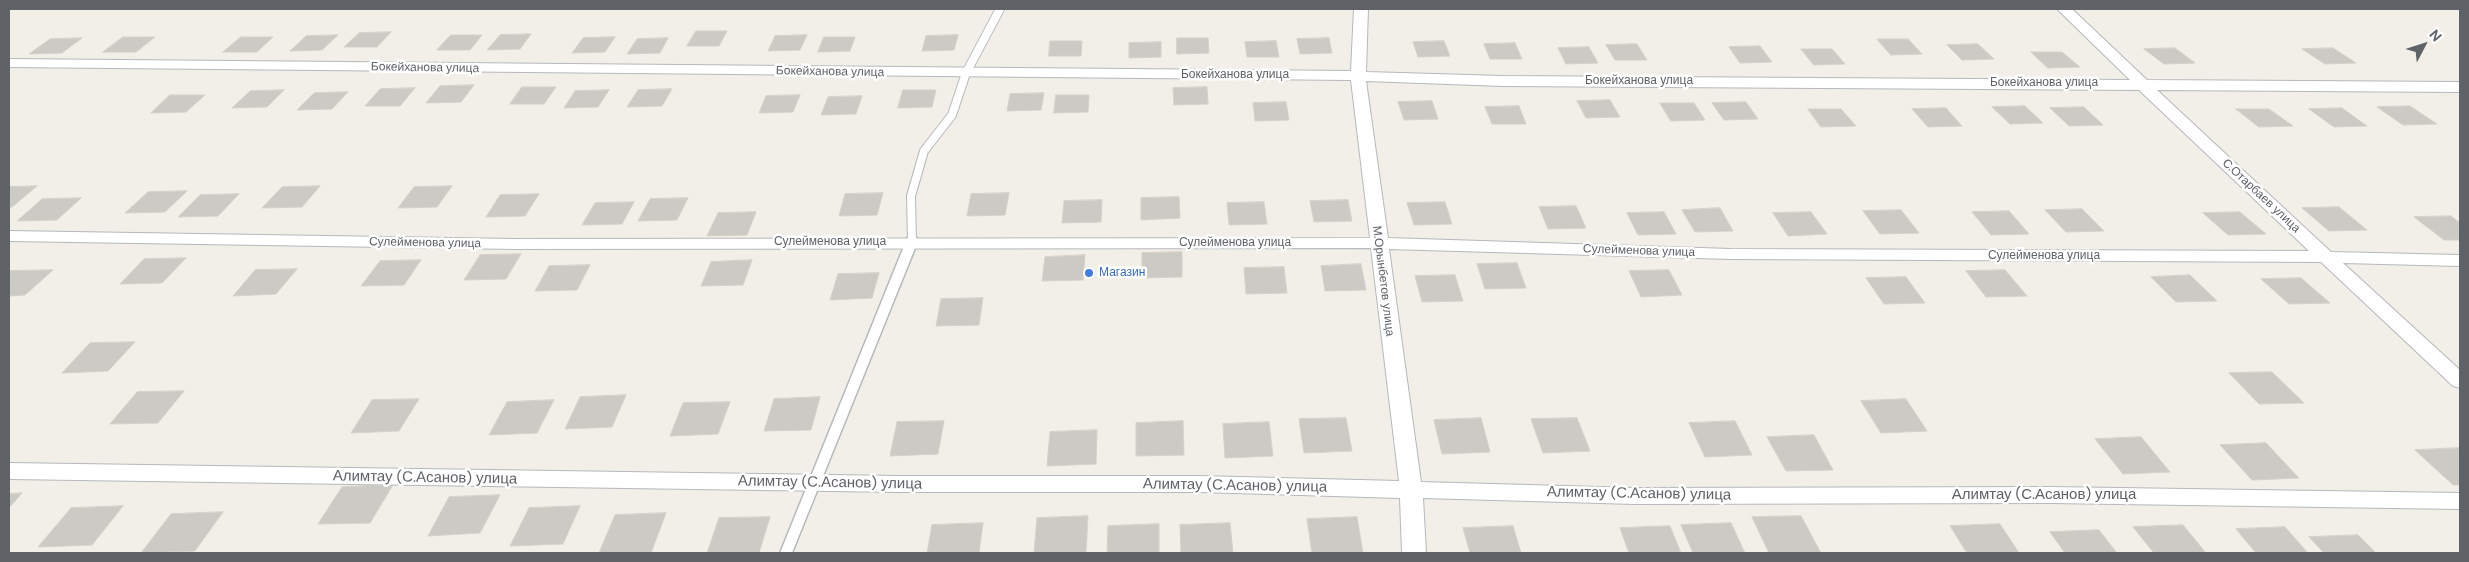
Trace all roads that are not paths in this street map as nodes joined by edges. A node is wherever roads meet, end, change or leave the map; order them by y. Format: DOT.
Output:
graph roads {
  1 [pos="1000,9"];
  2 [pos="1361,9"];
  3 [pos="2064,9"];
  4 [pos="9,63"];
  5 [pos="966,73"];
  6 [pos="1358,76"];
  7 [pos="2143,83"];
  8 [pos="2460,87"];
  9 [pos="9,236"];
  10 [pos="912,242"];
  11 [pos="1378,243"];
  12 [pos="2327,257"];
  13 [pos="2460,260"];
  14 [pos="2460,381"];
  15 [pos="9,471"];
  16 [pos="813,483"];
  17 [pos="1411,490"];
  18 [pos="2460,501"];
  19 [pos="786,553"];
  20 [pos="1414,553"];
  1 -- 5 [label="lane"];
  2 -- 6 [label="street, М.Орынбетов улица"];
  3 -- 7 [label="street, С.Отарбаев улица"];
  4 -- 5 [label="street, Бокейханова улица"];
  5 -- 6 [label="street, Бокейханова улица"];
  5 -- 10 [label="lane"];
  6 -- 7 [label="street, Бокейханова улица"];
  6 -- 11 [label="street, М.Орынбетов улица"];
  7 -- 8 [label="street, Бокейханова улица"];
  7 -- 12 [label="street, С.Отарбаев улица"];
  9 -- 10 [label="street, Сулейменова улица"];
  10 -- 11 [label="street, Сулейменова улица"];
  10 -- 16 [label="lane"];
  11 -- 12 [label="street, Сулейменова улица"];
  11 -- 17 [label="street, М.Орынбетов улица"];
  12 -- 13 [label="street, Сулейменова улица"];
  12 -- 14 [label="street, С.Отарбаев улица"];
  15 -- 16 [label="street, Алимтау (С.Асанов) улица"];
  16 -- 17 [label="street, Алимтау (С.Асанов) улица"];
  16 -- 19 [label="lane"];
  17 -- 18 [label="street, Алимтау (С.Асанов) улица"];
  17 -- 20 [label="street, М.Орынбетов улица"];
}
